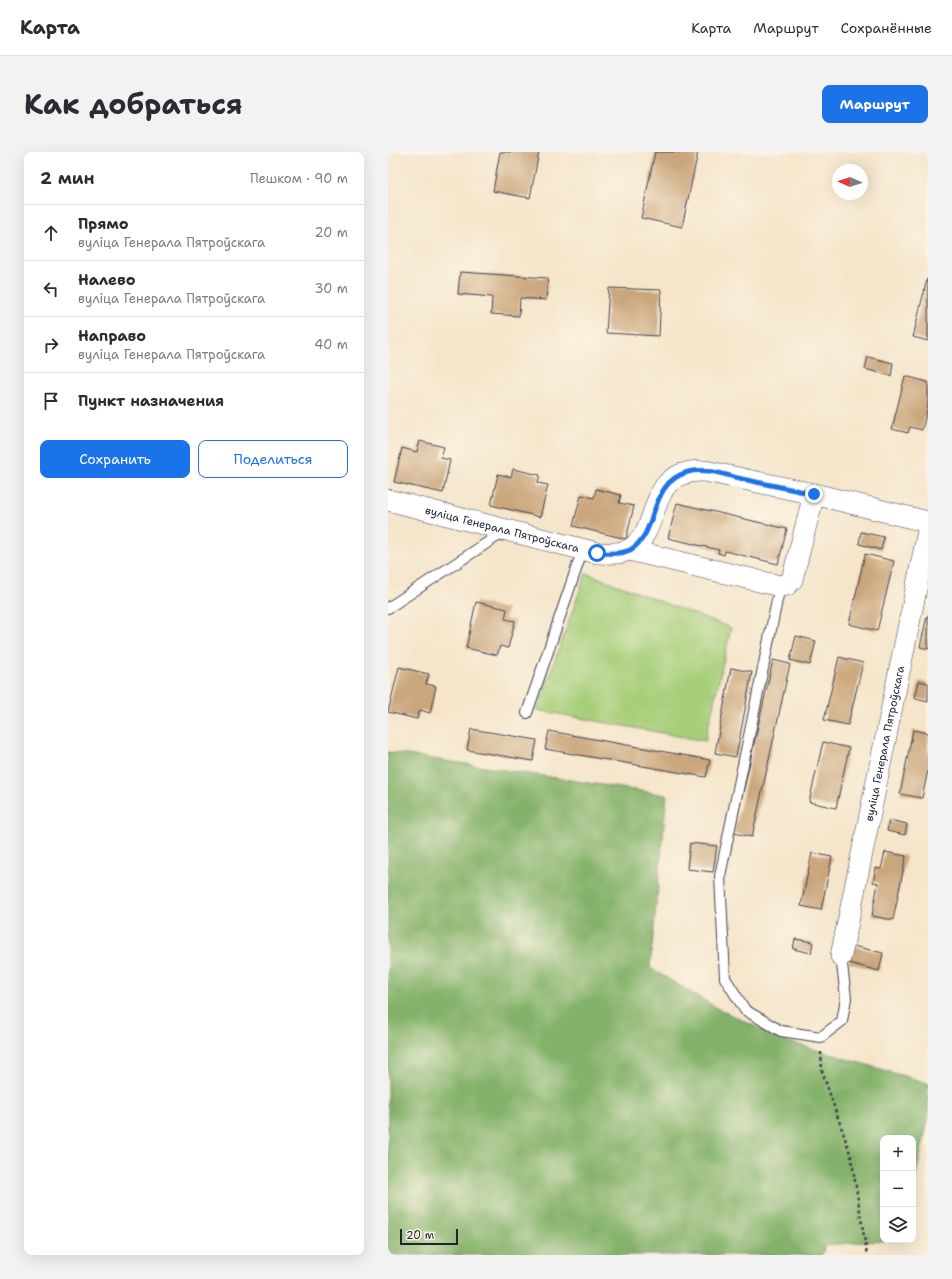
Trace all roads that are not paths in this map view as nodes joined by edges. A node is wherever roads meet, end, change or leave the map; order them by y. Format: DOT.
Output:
graph roads {
  1 [pos="814,494"];
  2 [pos="388,500"];
  3 [pos="928,522"];
  4 [pos="514,531"];
  5 [pos="928,531"];
  6 [pos="583,549"];
  7 [pos="629,550"];
  8 [pos="780,586"];
  9 [pos="388,608"];
  10 [pos="527,713"];
  11 [pos="841,956"];
  1 -- 3 [label="street"];
  1 -- 7 [label="street"];
  1 -- 8 [label="street"];
  2 -- 4 [label="street, вуліца Генерала Пятроўскага"];
  4 -- 6 [label="street, вуліца Генерала Пятроўскага"];
  4 -- 9 [label="lane"];
  5 -- 11 [label="street, вуліца Генерала Пятроўскага"];
  6 -- 7 [label="street, вуліца Генерала Пятроўскага"];
  6 -- 10 [label="lane"];
  7 -- 8 [label="street"];
  8 -- 11 [label="lane"];
}
